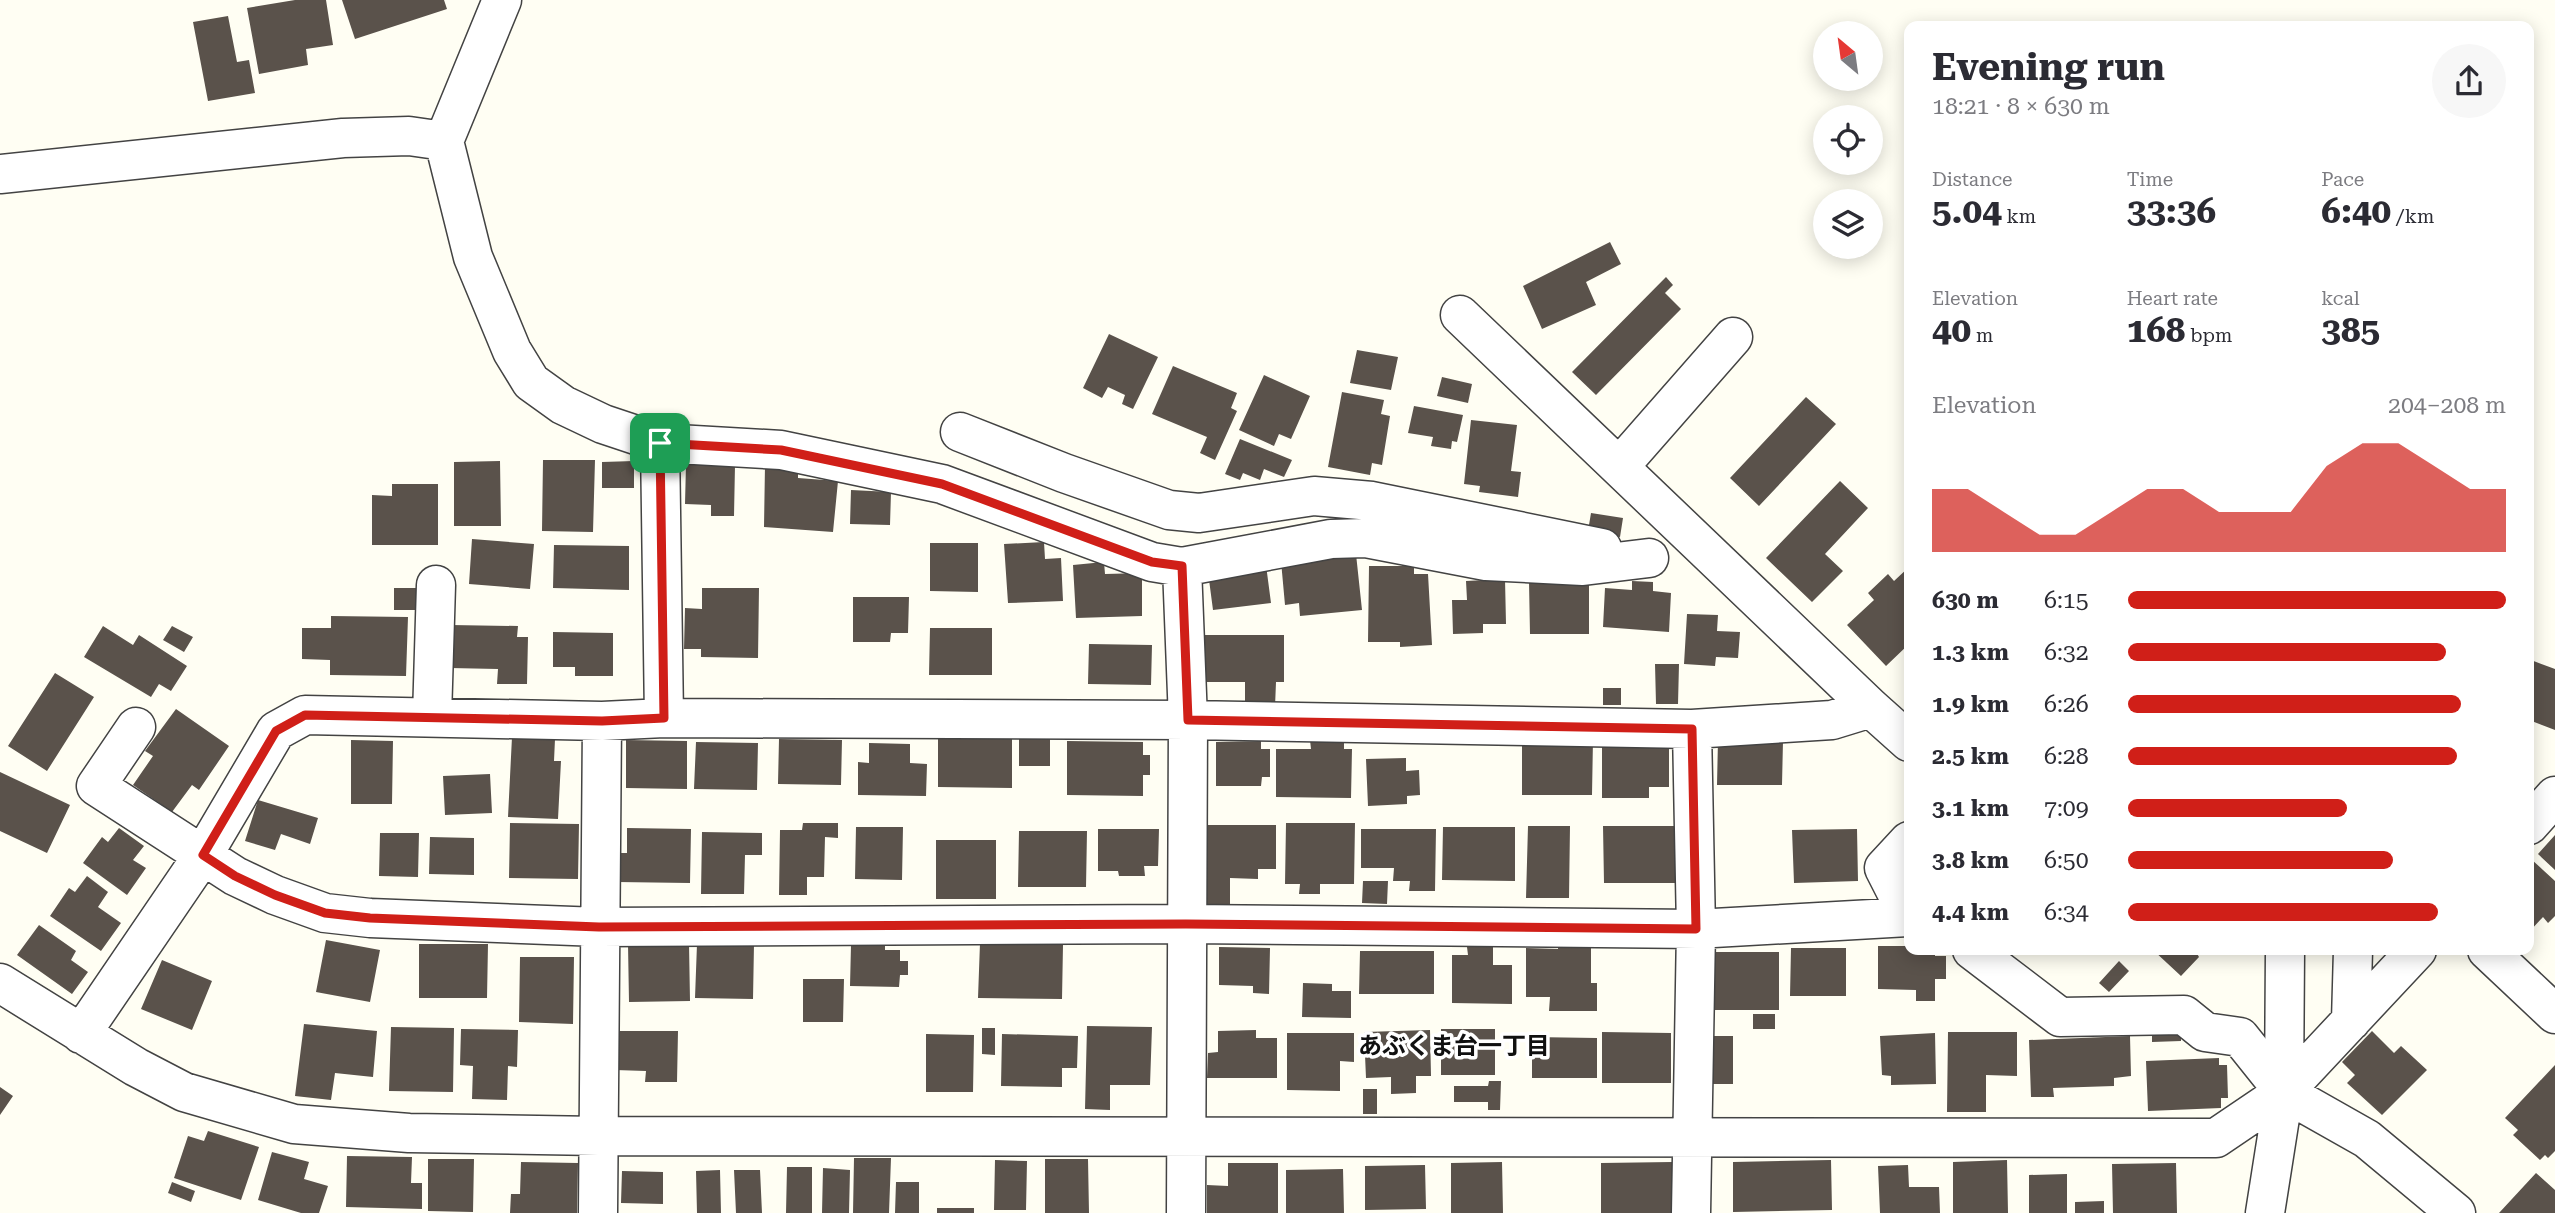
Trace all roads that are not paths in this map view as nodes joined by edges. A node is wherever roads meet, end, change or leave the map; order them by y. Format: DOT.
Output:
graph roads {
  1 [pos="502,0"];
  2 [pos="444,141"];
  3 [pos="0,174"];
  4 [pos="1460,314"];
  5 [pos="1733,337"];
  6 [pos="960,432"];
  7 [pos="660,443"];
  8 [pos="1619,467"];
  9 [pos="1182,566"];
  10 [pos="436,585"];
  11 [pos="1871,708"];
  12 [pos="432,718"];
  13 [pos="664,718"];
  14 [pos="1188,720"];
  15 [pos="602,721"];
  16 [pos="136,727"];
  17 [pos="1692,729"];
  18 [pos="1904,738"];
  19 [pos="2555,796"];
  20 [pos="2534,819"];
  21 [pos="1904,846"];
  22 [pos="203,855"];
  23 [pos="1904,907"];
  24 [pos="1904,917"];
  25 [pos="1186,924"];
  26 [pos="599,927"];
  27 [pos="1696,929"];
  28 [pos="1979,955"];
  29 [pos="2283,955"];
  30 [pos="2353,955"];
  31 [pos="2412,955"];
  32 [pos="2492,955"];
  33 [pos="0,983"];
  34 [pos="2555,1014"];
  35 [pos="2351,1021"];
  36 [pos="81,1034"];
  37 [pos="2284,1092"];
  38 [pos="598,1136"];
  39 [pos="1185,1137"];
  40 [pos="1691,1138"];
  41 [pos="598,1213"];
  42 [pos="1186,1213"];
  43 [pos="1691,1213"];
  44 [pos="2265,1213"];
  45 [pos="2456,1213"];
  1 -- 2 [label="street"];
  2 -- 3 [label="street"];
  2 -- 7 [label="street"];
  4 -- 8 [label="street"];
  5 -- 8 [label="street"];
  6 -- 9 [label="street"];
  7 -- 9 [label="street"];
  7 -- 13 [label="street"];
  8 -- 11 [label="street"];
  9 -- 14 [label="street"];
  10 -- 12 [label="street"];
  11 -- 17 [label="street"];
  11 -- 18 [label="street"];
  12 -- 15 [label="street"];
  12 -- 22 [label="street"];
  13 -- 14 [label="street"];
  13 -- 15 [label="street"];
  14 -- 17 [label="street"];
  14 -- 25 [label="street"];
  15 -- 26 [label="street"];
  16 -- 22 [label="street"];
  17 -- 27 [label="street"];
  19 -- 20 [label="street"];
  21 -- 23 [label="street"];
  22 -- 26 [label="street"];
  22 -- 36 [label="street"];
  24 -- 27 [label="street"];
  25 -- 26 [label="street"];
  25 -- 27 [label="street"];
  25 -- 39 [label="street"];
  26 -- 38 [label="street"];
  27 -- 40 [label="street"];
  28 -- 37 [label="street"];
  29 -- 37 [label="street"];
  30 -- 35 [label="street"];
  31 -- 35 [label="street"];
  32 -- 34 [label="street"];
  33 -- 36 [label="street"];
  35 -- 37 [label="street"];
  36 -- 38 [label="street"];
  37 -- 40 [label="street"];
  37 -- 44 [label="street"];
  37 -- 45 [label="street"];
  38 -- 39 [label="street"];
  38 -- 41 [label="street"];
  39 -- 40 [label="street"];
  39 -- 42 [label="street"];
  40 -- 43 [label="street"];
}
